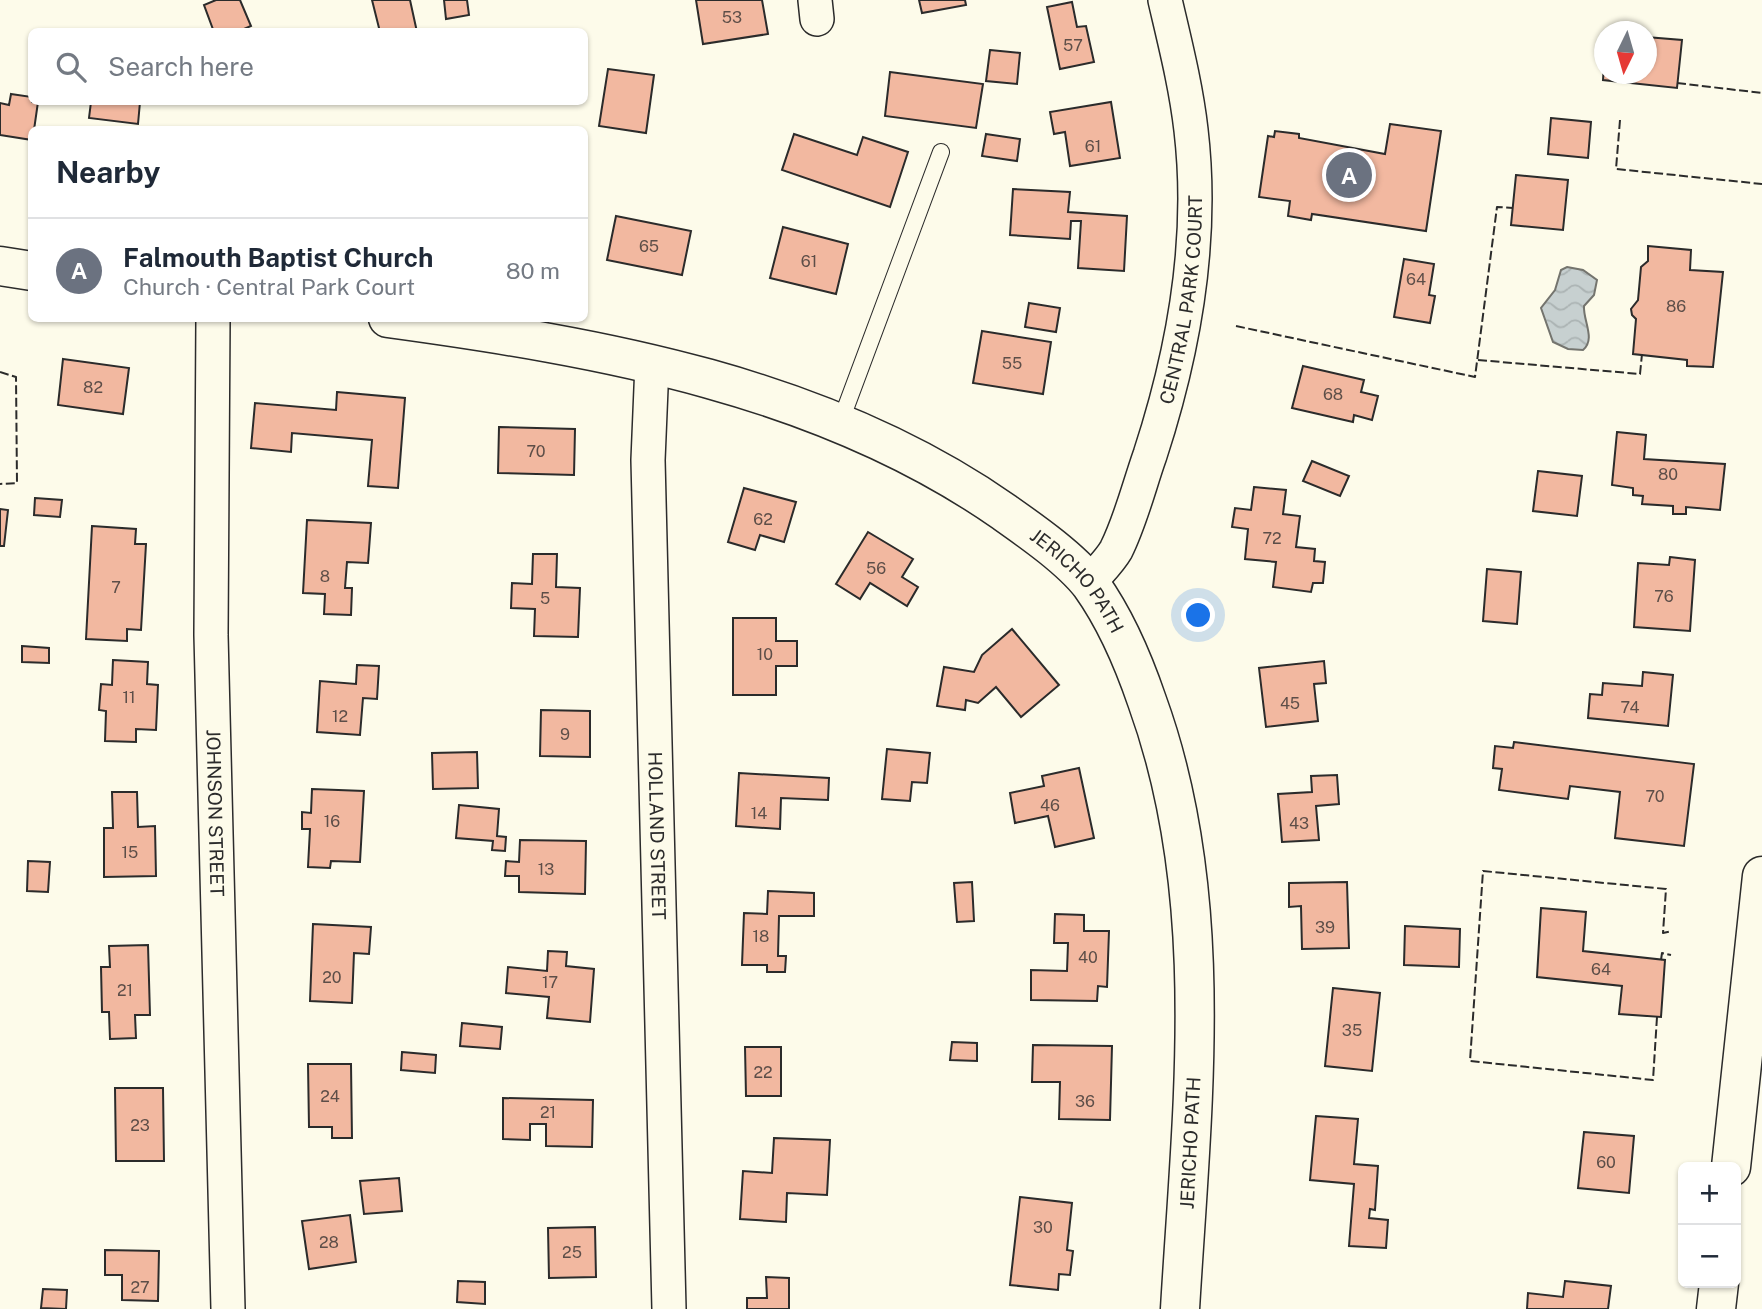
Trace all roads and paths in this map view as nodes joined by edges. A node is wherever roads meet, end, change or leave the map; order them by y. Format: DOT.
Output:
graph roads {
  1 [pos="1165,0"];
  2 [pos="941,152"];
  3 [pos="0,266"];
  4 [pos="28,270"];
  5 [pos="213,322"];
  6 [pos="415,322"];
  7 [pos="652,365"];
  8 [pos="840,423"];
  9 [pos="1089,583"];
  10 [pos="1762,876"];
  11 [pos="1732,1162"];
  12 [pos="1718,1288"];
  13 [pos="228,1309"];
  14 [pos="669,1309"];
  15 [pos="1180,1309"];
  16 [pos="1716,1309"];
  1 -- 9 [label="street, CENTRAL PARK COURT"];
  2 -- 8 [label="lane"];
  3 -- 4 [label="street"];
  5 -- 13 [label="street, JOHNSON STREET"];
  6 -- 7 [label="street, JERICHO PATH"];
  7 -- 8 [label="street, JERICHO PATH"];
  7 -- 14 [label="street, HOLLAND STREET"];
  8 -- 9 [label="street, JERICHO PATH"];
  9 -- 15 [label="street, JERICHO PATH"];
  10 -- 11 [label="street"];
  12 -- 16 [label="street"];
}
